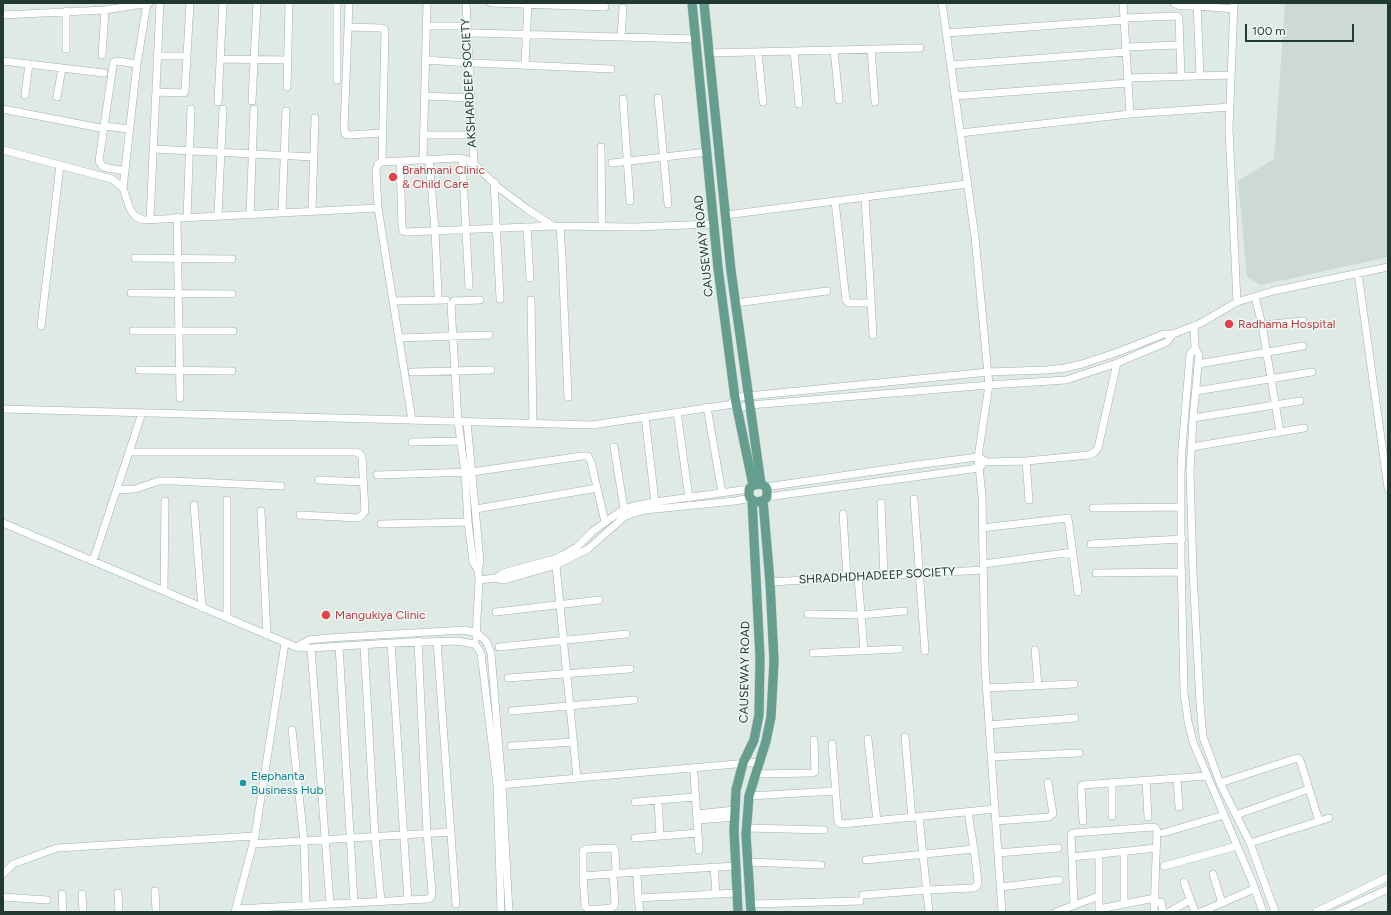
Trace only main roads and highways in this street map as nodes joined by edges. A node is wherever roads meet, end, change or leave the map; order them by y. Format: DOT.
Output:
graph roads {
  1 [pos="692,3"];
  2 [pos="704,3"];
  3 [pos="724,205"];
  4 [pos="712,206"];
  5 [pos="714,228"];
  6 [pos="727,229"];
  7 [pos="758,493"];
  8 [pos="751,908"];
  9 [pos="738,912"];
  1 -- 4 [label="main road, CAUSEWAY ROAD"];
  2 -- 3 [label="main road, CAUSEWAY ROAD"];
  3 -- 4 [label="main road"];
  3 -- 6 [label="main road, CAUSEWAY ROAD"];
  4 -- 5 [label="main road, CAUSEWAY ROAD"];
  5 -- 6 [label="main road"];
  5 -- 7 [label="main road, CAUSEWAY ROAD"];
  6 -- 7 [label="main road, CAUSEWAY ROAD"];
  7 -- 8 [label="main road, CAUSEWAY ROAD"];
  7 -- 9 [label="main road, CAUSEWAY ROAD"];
}
